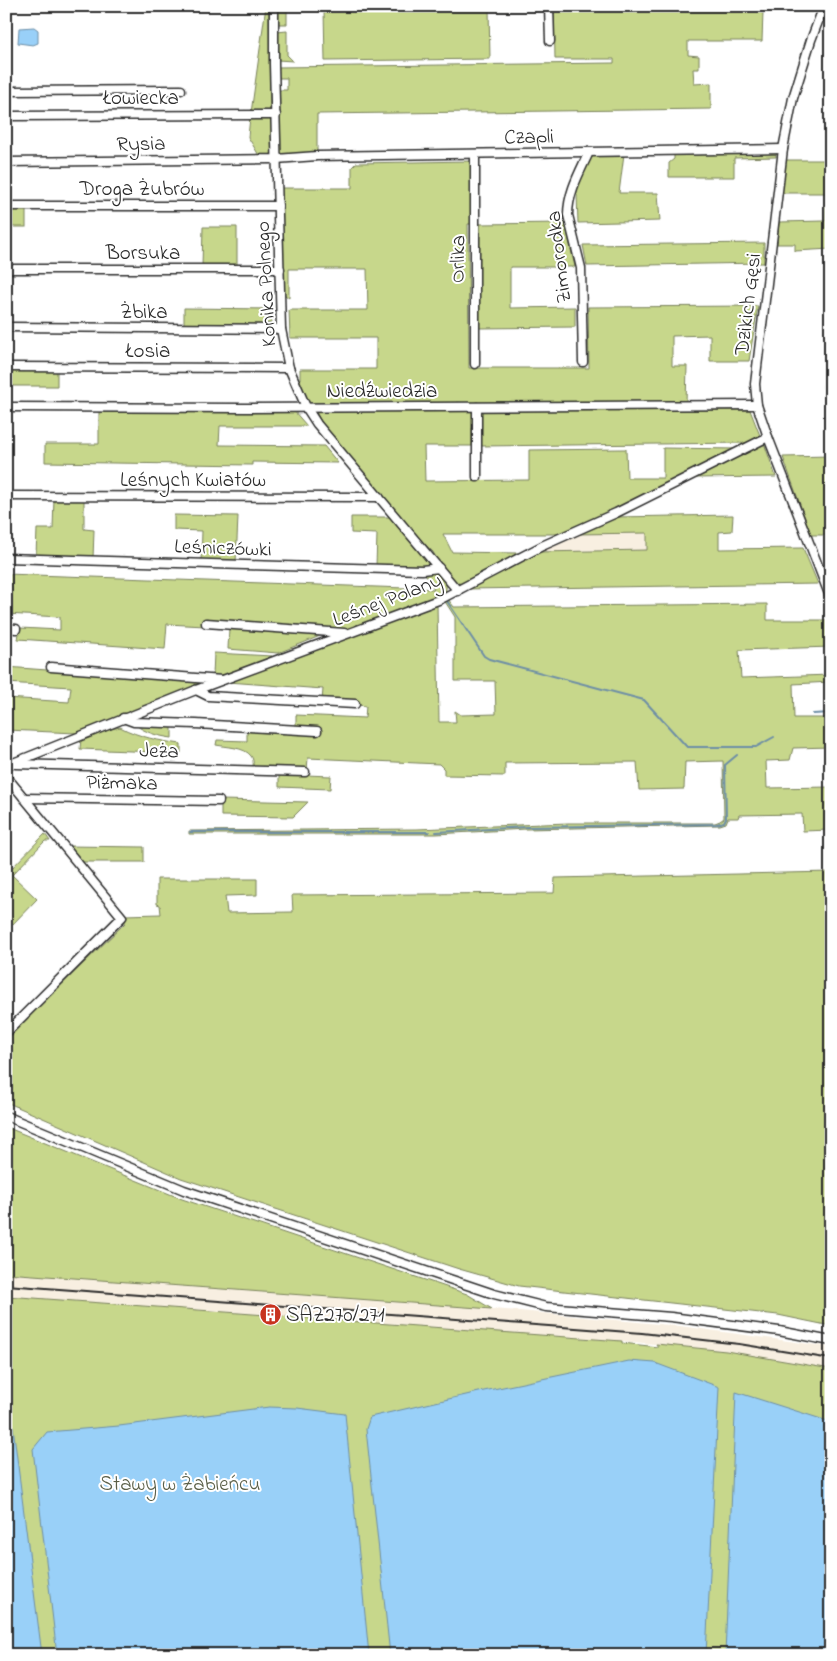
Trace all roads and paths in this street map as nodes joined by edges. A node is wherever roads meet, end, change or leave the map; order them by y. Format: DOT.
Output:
graph roads {
  1 [pos="274,6"];
  2 [pos="549,6"];
  3 [pos="824,6"];
  4 [pos="550,41"];
  5 [pos="181,90"];
  6 [pos="6,92"];
  7 [pos="276,115"];
  8 [pos="6,116"];
  9 [pos="783,149"];
  10 [pos="590,152"];
  11 [pos="475,154"];
  12 [pos="276,159"];
  13 [pos="6,162"];
  14 [pos="6,206"];
  15 [pos="278,206"];
  16 [pos="6,269"];
  17 [pos="280,270"];
  18 [pos="6,327"];
  19 [pos="281,329"];
  20 [pos="583,362"];
  21 [pos="475,364"];
  22 [pos="6,367"];
  23 [pos="289,368"];
  24 [pos="757,405"];
  25 [pos="6,407"];
  26 [pos="306,407"];
  27 [pos="477,407"];
  28 [pos="768,438"];
  29 [pos="477,477"];
  30 [pos="6,496"];
  31 [pos="379,497"];
  32 [pos="6,558"];
  33 [pos="439,568"];
  34 [pos="458,591"];
  35 [pos="831,600"];
  36 [pos="206,623"];
  37 [pos="6,628"];
  38 [pos="16,629"];
  39 [pos="346,633"];
  40 [pos="51,666"];
  41 [pos="224,680"];
  42 [pos="196,690"];
  43 [pos="355,704"];
  44 [pos="123,718"];
  45 [pos="317,731"];
  46 [pos="10,765"];
  47 [pos="305,772"];
  48 [pos="6,776"];
  49 [pos="24,798"];
  50 [pos="220,801"];
  51 [pos="6,1033"];
  52 [pos="6,1116"];
  53 [pos="831,1341"];
  1 -- 7 [label="street, Konika Polnego"];
  2 -- 4 [label="street"];
  3 -- 9 [label="street, Dzikich Gęsi"];
  5 -- 6 [label="street"];
  7 -- 8 [label="street, Łowiecka"];
  7 -- 12 [label="street, Konika Polnego"];
  9 -- 10 [label="street, Czapli"];
  9 -- 24 [label="street, Dzikich Gęsi"];
  10 -- 11 [label="street, Czapli"];
  10 -- 20 [label="street, Zimorodka"];
  11 -- 12 [label="street, Czapli"];
  11 -- 21 [label="street, Orlika"];
  12 -- 13 [label="street, Rysia"];
  12 -- 15 [label="street, Konika Polnego"];
  14 -- 15 [label="street, Droga Żubrów"];
  15 -- 17 [label="street, Konika Polnego"];
  16 -- 17 [label="street, Borsuka"];
  17 -- 19 [label="street, Konika Polnego"];
  18 -- 19 [label="street, Żbika"];
  19 -- 23 [label="street, Konika Polnego"];
  22 -- 23 [label="street, Łosia"];
  23 -- 26 [label="street, Konika Polnego"];
  24 -- 27 [label="street, Niedźwiedzia"];
  24 -- 28 [label="street, Dzikich Gęsi"];
  25 -- 26 [label="street, Niedźwiedzia"];
  26 -- 27 [label="street, Niedźwiedzia"];
  26 -- 31 [label="street, Konika Polnego"];
  27 -- 29 [label="street"];
  28 -- 34 [label="street, Leśnej Polany"];
  28 -- 35 [label="street, Dzikich Gęsi"];
  30 -- 31 [label="street, Leśnych Kwiatów"];
  31 -- 33 [label="street, Konika Polnego"];
  32 -- 33 [label="street, Leśniczówki"];
  33 -- 34 [label="street, Konika Polnego"];
  34 -- 39 [label="street, Leśnej Polany"];
  36 -- 39 [label="street"];
  37 -- 38 [label="street"];
  39 -- 41 [label="street, Leśnej Polany"];
  40 -- 41 [label="street"];
  41 -- 42 [label="street, Leśnej Polany"];
  42 -- 43 [label="street"];
  42 -- 44 [label="street, Leśnej Polany"];
  44 -- 45 [label="street"];
  44 -- 46 [label="street, Leśnej Polany"];
  46 -- 47 [label="street, Jeża"];
  48 -- 49 [label="street"];
  49 -- 50 [label="street, Piżmaka"];
  49 -- 51 [label="street"];
  52 -- 53 [label="street"];
}
